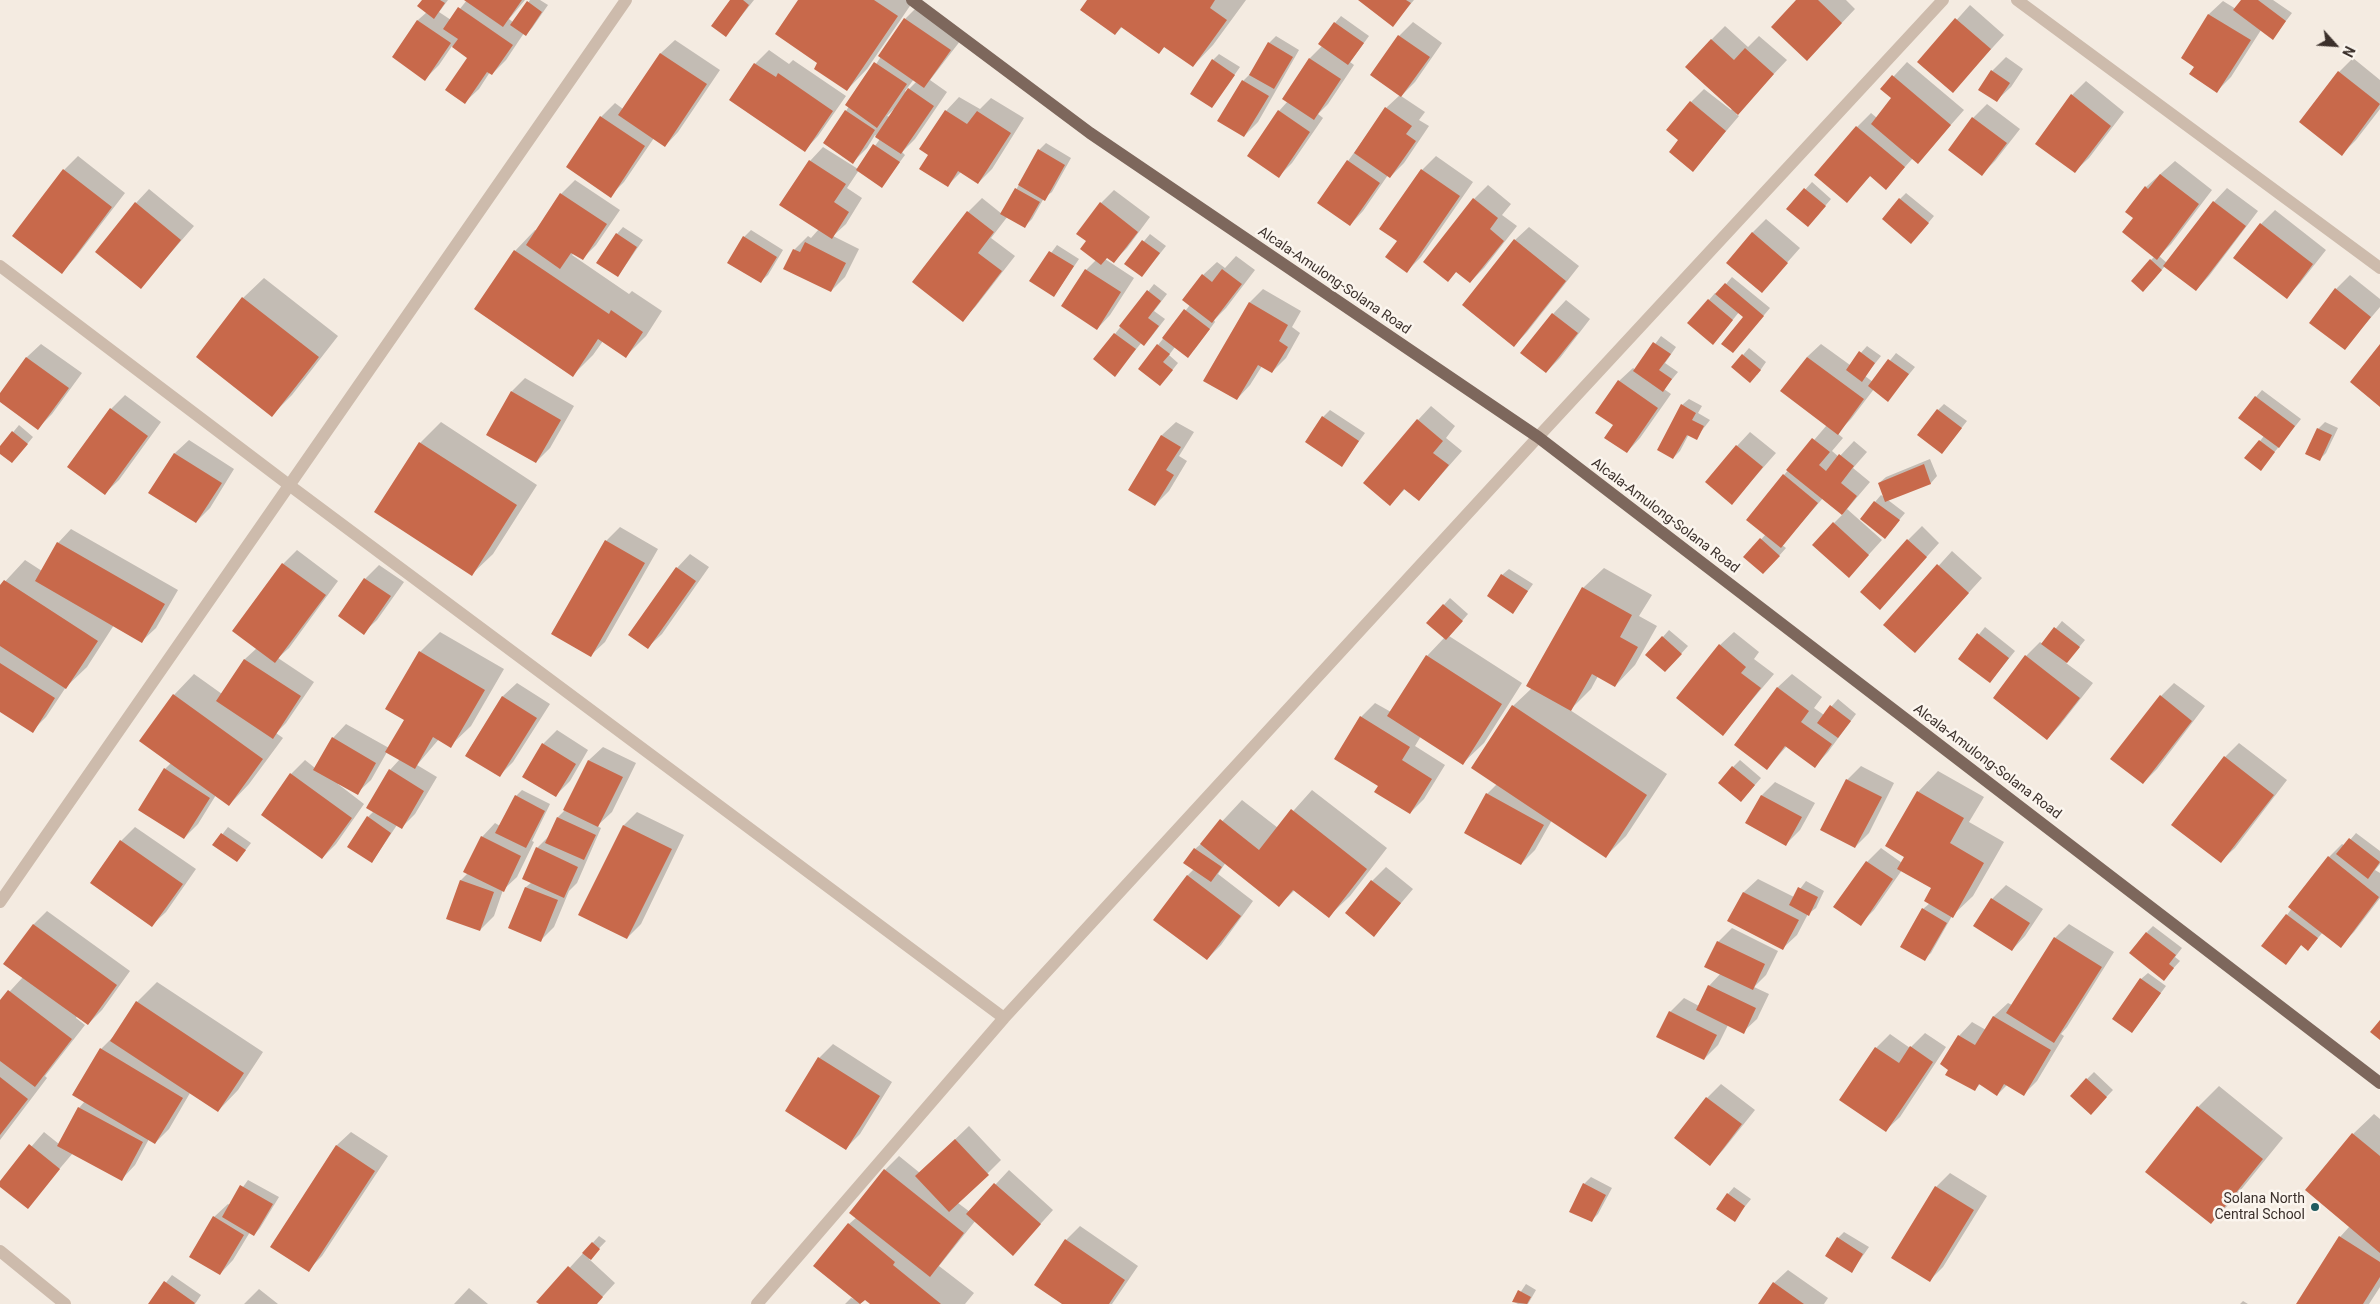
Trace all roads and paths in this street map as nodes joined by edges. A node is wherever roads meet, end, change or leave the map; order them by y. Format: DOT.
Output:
graph roads {
  1 [pos="626,0"];
  2 [pos="912,0"];
  3 [pos="1943,0"];
  4 [pos="2017,0"];
  5 [pos="0,266"];
  6 [pos="2380,268"];
  7 [pos="1538,437"];
  8 [pos="289,485"];
  9 [pos="0,902"];
  10 [pos="1004,1018"];
  11 [pos="2380,1083"];
  12 [pos="0,1251"];
  13 [pos="65,1304"];
  14 [pos="757,1304"];
  1 -- 8 [label="street"];
  2 -- 7 [label="main road, Alcala-Amulong-Solana Road"];
  3 -- 7 [label="street"];
  4 -- 6 [label="street"];
  5 -- 8 [label="street"];
  7 -- 10 [label="street"];
  7 -- 11 [label="main road, Alcala-Amulong-Solana Road"];
  8 -- 9 [label="street"];
  8 -- 10 [label="street"];
  10 -- 14 [label="street"];
  12 -- 13 [label="street"];
}
